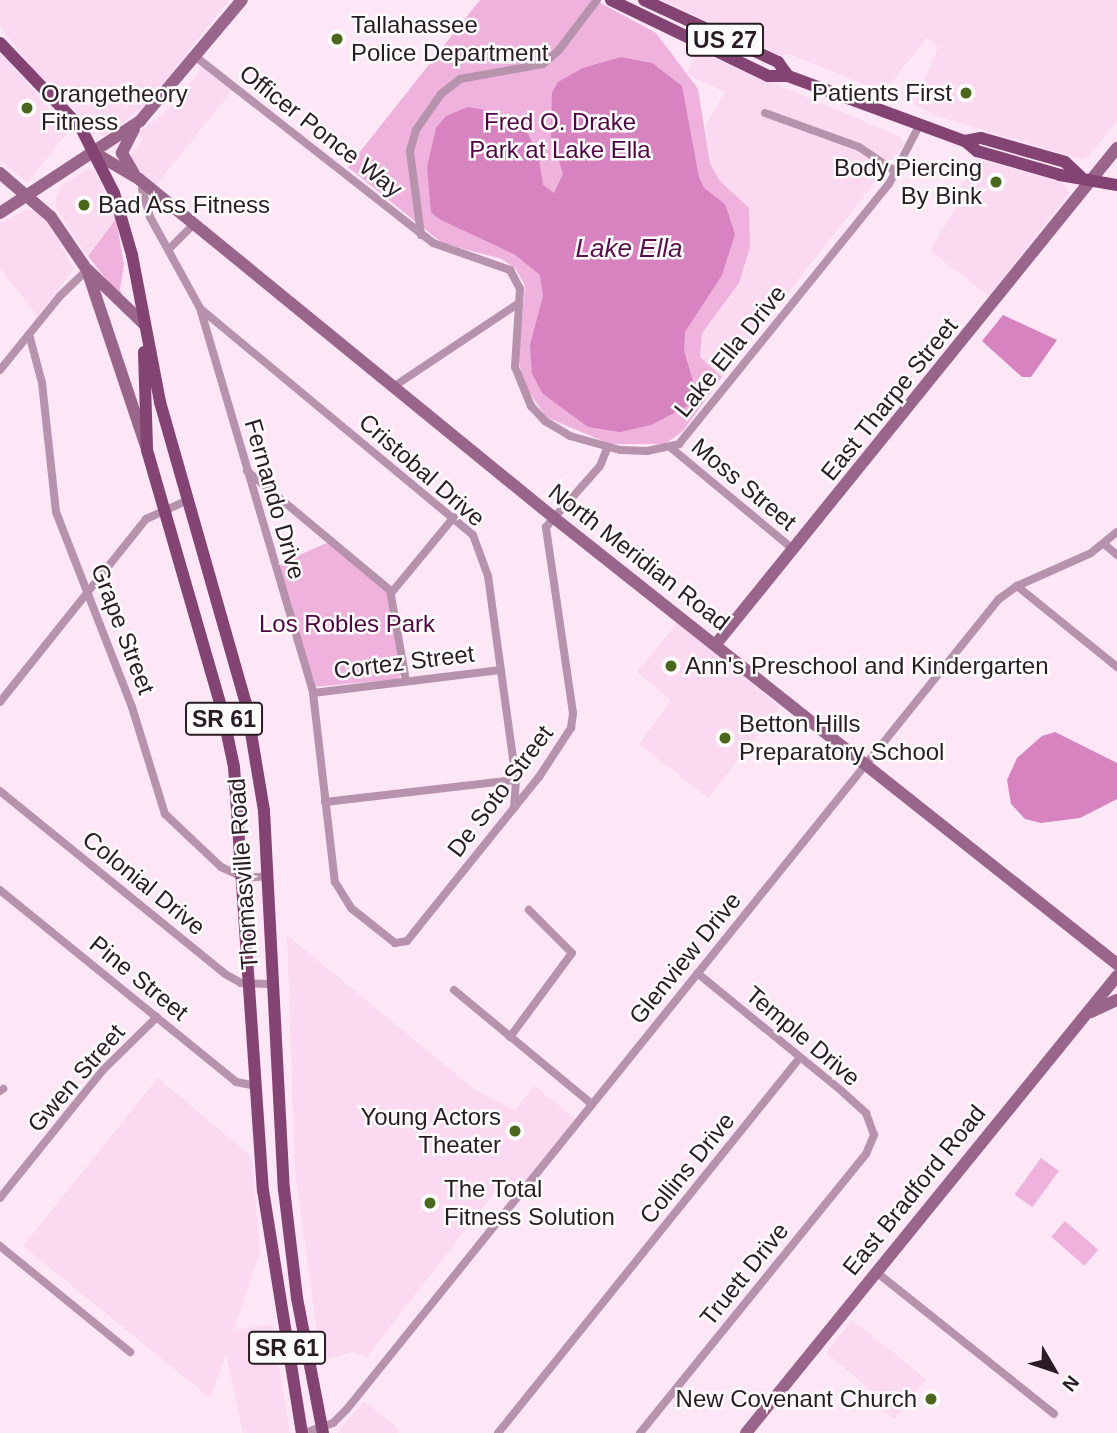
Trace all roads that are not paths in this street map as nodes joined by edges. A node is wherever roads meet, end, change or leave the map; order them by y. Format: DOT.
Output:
graph roads {
  1 [pos="242,0"];
  2 [pos="597,0"];
  3 [pos="611,0"];
  4 [pos="644,0"];
  5 [pos="0,43"];
  6 [pos="197,57"];
  7 [pos="788,76"];
  8 [pos="765,113"];
  9 [pos="140,121"];
  10 [pos="919,126"];
  11 [pos="1117,148"];
  12 [pos="93,152"];
  13 [pos="896,172"];
  14 [pos="0,173"];
  15 [pos="1086,177"];
  16 [pos="142,182"];
  17 [pos="1117,186"];
  18 [pos="114,193"];
  19 [pos="28,195"];
  20 [pos="0,213"];
  21 [pos="193,225"];
  22 [pos="421,234"];
  23 [pos="169,250"];
  24 [pos="87,270"];
  25 [pos="519,303"];
  26 [pos="200,308"];
  27 [pos="144,324"];
  28 [pos="29,334"];
  29 [pos="0,370"];
  30 [pos="393,387"];
  31 [pos="670,447"];
  32 [pos="607,449"];
  33 [pos="147,450"];
  34 [pos="247,471"];
  35 [pos="186,501"];
  36 [pos="163,509"];
  37 [pos="454,517"];
  38 [pos="553,517"];
  39 [pos="1117,532"];
  40 [pos="1104,544"];
  41 [pos="794,550"];
  42 [pos="1117,555"];
  43 [pos="1017,586"];
  44 [pos="88,592"];
  45 [pos="392,592"];
  46 [pos="223,626"];
  47 [pos="201,635"];
  48 [pos="716,644"];
  49 [pos="1117,667"];
  50 [pos="501,670"];
  51 [pos="406,681"];
  52 [pos="313,693"];
  53 [pos="0,702"];
  54 [pos="865,764"];
  55 [pos="516,780"];
  56 [pos="0,790"];
  57 [pos="325,802"];
  58 [pos="514,808"];
  59 [pos="268,876"];
  60 [pos="245,878"];
  61 [pos="0,890"];
  62 [pos="529,910"];
  63 [pos="401,944"];
  64 [pos="1117,964"];
  65 [pos="697,974"];
  66 [pos="1117,976"];
  67 [pos="250,984"];
  68 [pos="272,984"];
  69 [pos="454,990"];
  70 [pos="1117,999"];
  71 [pos="1084,1015"];
  72 [pos="157,1017"];
  73 [pos="510,1037"];
  74 [pos="800,1058"];
  75 [pos="257,1086"];
  76 [pos="277,1101"];
  77 [pos="592,1104"];
  78 [pos="258,1105"];
  79 [pos="874,1135"];
  80 [pos="284,1189"];
  81 [pos="263,1190"];
  82 [pos="0,1198"];
  83 [pos="0,1246"];
  84 [pos="875,1271"];
  85 [pos="304,1335"];
  86 [pos="286,1338"];
  87 [pos="130,1352"];
  88 [pos="1054,1413"];
  89 [pos="323,1431"];
  90 [pos="303,1433"];
  91 [pos="498,1433"];
  92 [pos="640,1433"];
  93 [pos="746,1433"];
  1 -- 6 [label="street"];
  2 -- 22 [label="street"];
  3 -- 7 [label="main road, US 27"];
  4 -- 7 [label="main road, US 27"];
  5 -- 12 [label="main road, Thomasville Road / SR 61"];
  6 -- 9 [label="street"];
  6 -- 22 [label="street, Officer Ponce Way"];
  7 -- 10 [label="main road, US 27"];
  8 -- 13 [label="street"];
  9 -- 12 [label="street"];
  9 -- 16 [label="street, North Meridian Road"];
  10 -- 13 [label="street, Lake Ella Drive"];
  10 -- 15 [label="main road, US 27"];
  11 -- 15 [label="street, East Tharpe Street"];
  12 -- 16 [label="street, North Meridian Road"];
  12 -- 18 [label="main road, Thomasville Road / SR 61"];
  12 -- 19 [label="street"];
  13 -- 31 [label="street, Lake Ella Drive"];
  14 -- 19 [label="street"];
  15 -- 17 [label="main road, US 27"];
  15 -- 41 [label="street, East Tharpe Street"];
  16 -- 18 [label="street"];
  16 -- 21 [label="street, North Meridian Road"];
  16 -- 23 [label="street, Fernando Drive"];
  18 -- 27 [label="main road, Thomasville Road / SR 61"];
  19 -- 20 [label="street"];
  19 -- 24 [label="street"];
  21 -- 23 [label="street"];
  21 -- 30 [label="street, North Meridian Road"];
  22 -- 25 [label="street, Lake Ella Drive"];
  23 -- 26 [label="street, Fernando Drive"];
  24 -- 27 [label="street"];
  24 -- 28 [label="street"];
  24 -- 33 [label="street"];
  25 -- 30 [label="street"];
  25 -- 32 [label="street, Lake Ella Drive"];
  26 -- 34 [label="street, Fernando Drive"];
  26 -- 37 [label="street, Cristobal Drive"];
  27 -- 33 [label="main road, Thomasville Road / SR 61"];
  27 -- 35 [label="main road, Thomasville Road / SR 61"];
  28 -- 29 [label="street"];
  28 -- 44 [label="street, Grape Street"];
  30 -- 38 [label="street, North Meridian Road"];
  31 -- 32 [label="street, Lake Ella Drive"];
  31 -- 41 [label="street, Moss Street"];
  32 -- 38 [label="street"];
  33 -- 36 [label="main road, Thomasville Road / SR 61"];
  34 -- 45 [label="street"];
  34 -- 52 [label="street, Fernando Drive"];
  35 -- 36 [label="street"];
  35 -- 46 [label="main road, Thomasville Road / SR 61"];
  36 -- 44 [label="street"];
  36 -- 47 [label="main road, Thomasville Road / SR 61"];
  37 -- 45 [label="street"];
  37 -- 50 [label="street, Cristobal Drive"];
  38 -- 48 [label="street, North Meridian Road"];
  38 -- 58 [label="street, De Soto Street"];
  39 -- 40 [label="street, Glenview Drive"];
  40 -- 42 [label="street"];
  40 -- 43 [label="street, Glenview Drive"];
  41 -- 48 [label="street, East Tharpe Street"];
  43 -- 49 [label="street"];
  43 -- 54 [label="street, Glenview Drive"];
  44 -- 53 [label="street"];
  44 -- 60 [label="street, Grape Street"];
  45 -- 51 [label="street"];
  46 -- 47 [label="main road"];
  46 -- 59 [label="main road, Thomasville Road / SR 61"];
  47 -- 60 [label="main road, Thomasville Road / SR 61"];
  48 -- 54 [label="street, North Meridian Road"];
  50 -- 51 [label="street, Cortez Street"];
  50 -- 55 [label="street, Cristobal Drive"];
  51 -- 52 [label="street, Cortez Street"];
  52 -- 57 [label="street, Fernando Drive"];
  54 -- 64 [label="street, North Meridian Road"];
  54 -- 65 [label="street, Glenview Drive"];
  55 -- 57 [label="street"];
  55 -- 58 [label="street, Cristobal Drive"];
  56 -- 67 [label="street, Colonial Drive"];
  57 -- 63 [label="street, Fernando Drive"];
  58 -- 63 [label="street, De Soto Street"];
  59 -- 60 [label="street"];
  59 -- 68 [label="main road, Thomasville Road / SR 61"];
  60 -- 67 [label="main road, Thomasville Road / SR 61"];
  61 -- 72 [label="street, Pine Street"];
  62 -- 73 [label="street"];
  65 -- 74 [label="street, Temple Drive"];
  65 -- 77 [label="street, Glenview Drive"];
  66 -- 71 [label="street, East Bradford Road"];
  67 -- 68 [label="street, Colonial Drive"];
  67 -- 75 [label="main road, Thomasville Road / SR 61"];
  68 -- 76 [label="main road, Thomasville Road / SR 61"];
  69 -- 73 [label="street"];
  70 -- 71 [label="street"];
  71 -- 84 [label="street, East Bradford Road"];
  72 -- 75 [label="street, Pine Street"];
  72 -- 82 [label="street, Gwen Street"];
  73 -- 77 [label="street"];
  74 -- 79 [label="street, Temple Drive"];
  74 -- 91 [label="street, Collins Drive"];
  75 -- 78 [label="main road, Thomasville Road / SR 61"];
  76 -- 78 [label="main road"];
  76 -- 80 [label="main road, Thomasville Road / SR 61"];
  77 -- 89 [label="street, Glenview Drive"];
  78 -- 81 [label="main road, Thomasville Road / SR 61"];
  79 -- 92 [label="street, Truett Drive"];
  80 -- 81 [label="main road"];
  80 -- 85 [label="main road, Thomasville Road / SR 61"];
  81 -- 86 [label="main road, Thomasville Road / SR 61"];
  83 -- 87 [label="street"];
  84 -- 88 [label="street"];
  84 -- 93 [label="street, East Bradford Road"];
  85 -- 86 [label="main road"];
  85 -- 89 [label="main road, Thomasville Road / SR 61"];
  86 -- 90 [label="main road, Thomasville Road / SR 61"];
  89 -- 90 [label="street, Glenview Drive"];
}
